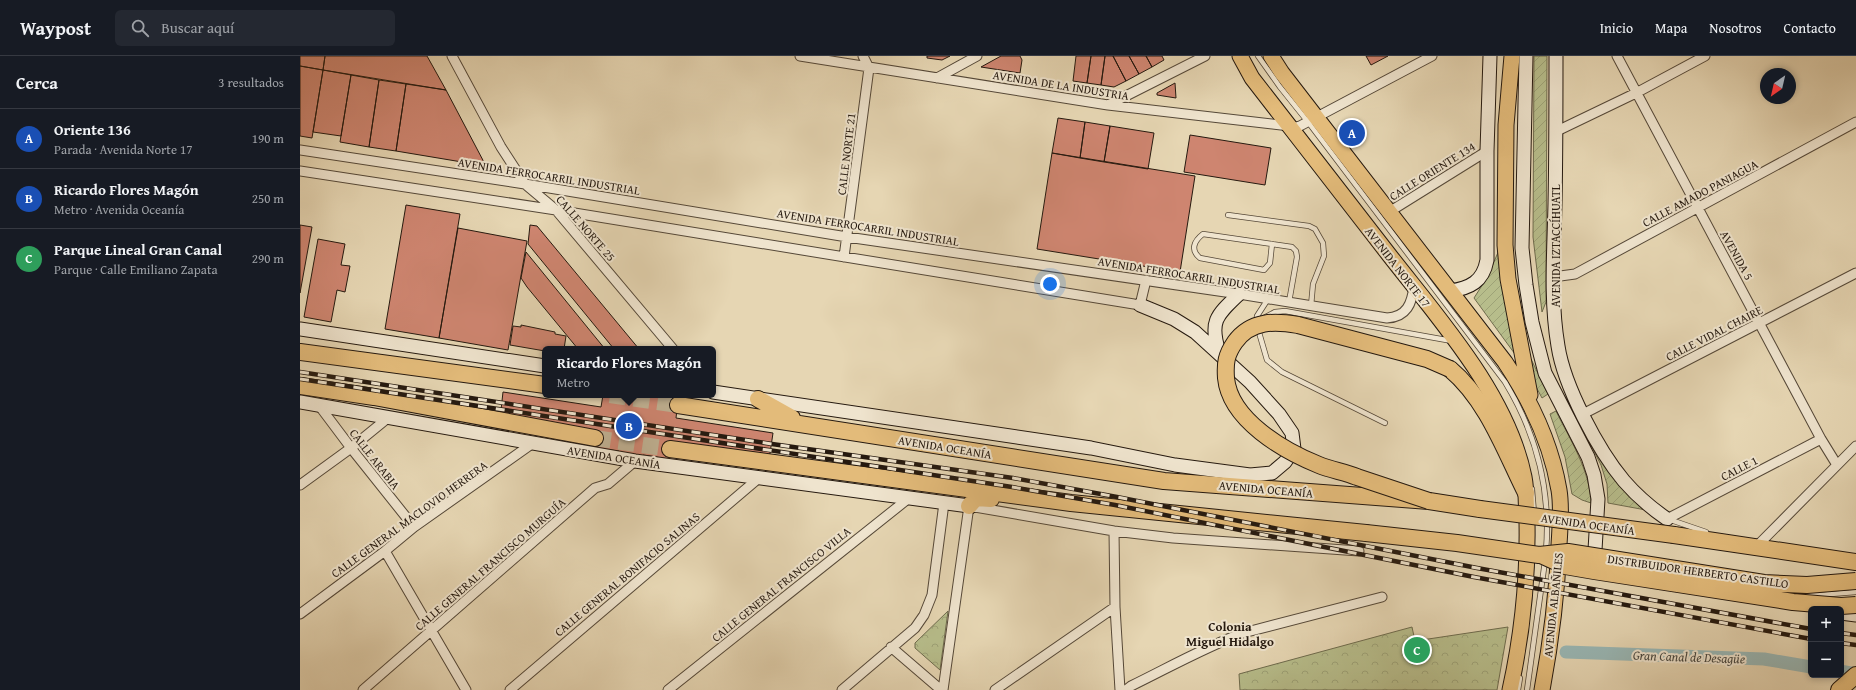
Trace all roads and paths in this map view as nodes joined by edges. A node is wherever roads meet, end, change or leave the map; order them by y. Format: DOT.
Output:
graph roads {
  1 [pos="452,56"];
  2 [pos="800,56"];
  3 [pos="864,56"];
  4 [pos="977,56"];
  5 [pos="1205,56"];
  6 [pos="1246,56"];
  7 [pos="1258,56"];
  8 [pos="1271,56"];
  9 [pos="1432,56"];
  10 [pos="1490,56"];
  11 [pos="1512,56"];
  12 [pos="1526,56"];
  13 [pos="1556,56"];
  14 [pos="1617,56"];
  15 [pos="1705,56"];
  16 [pos="1246,60"];
  17 [pos="869,68"];
  18 [pos="937,78"];
  19 [pos="1636,93"];
  20 [pos="1108,105"];
  21 [pos="1313,120"];
  22 [pos="1856,122"];
  23 [pos="1296,127"];
  24 [pos="1557,131"];
  25 [pos="300,150"];
  26 [pos="1487,151"];
  27 [pos="300,172"];
  28 [pos="526,184"];
  29 [pos="1698,208"];
  30 [pos="556,210"];
  31 [pos="1389,212"];
  32 [pos="1228,215"];
  33 [pos="847,237"];
  34 [pos="1272,244"];
  35 [pos="1392,249"];
  36 [pos="844,256"];
  37 [pos="1856,273"];
  38 [pos="1553,277"];
  39 [pos="1146,280"];
  40 [pos="1414,286"];
  41 [pos="1450,291"];
  42 [pos="1239,294"];
  43 [pos="1268,299"];
  44 [pos="1289,302"];
  45 [pos="1140,305"];
  46 [pos="1311,306"];
  47 [pos="1760,322"];
  48 [pos="1256,323"];
  49 [pos="300,329"];
  50 [pos="1456,342"];
  51 [pos="670,346"];
  52 [pos="300,352"];
  53 [pos="1219,354"];
  54 [pos="542,366"];
  55 [pos="1489,380"];
  56 [pos="542,385"];
  57 [pos="300,386"];
  58 [pos="716,392"];
  59 [pos="758,399"];
  60 [pos="300,402"];
  61 [pos="318,404"];
  62 [pos="1531,404"];
  63 [pos="678,405"];
  64 [pos="1583,414"];
  65 [pos="389,417"];
  66 [pos="1385,423"];
  67 [pos="804,424"];
  68 [pos="595,438"];
  69 [pos="1821,439"];
  70 [pos="533,443"];
  71 [pos="1856,446"];
  72 [pos="351,448"];
  73 [pos="670,449"];
  74 [pos="635,461"];
  75 [pos="1837,465"];
  76 [pos="1528,471"];
  77 [pos="760,477"];
  78 [pos="300,485"];
  79 [pos="1526,493"];
  80 [pos="909,498"];
  81 [pos="1429,501"];
  82 [pos="944,503"];
  83 [pos="1071,503"];
  84 [pos="969,506"];
  85 [pos="1667,519"];
  86 [pos="1534,520"];
  87 [pos="414,527"];
  88 [pos="1114,531"];
  89 [pos="1710,533"];
  90 [pos="1723,536"];
  91 [pos="1595,541"];
  92 [pos="1760,543"];
  93 [pos="385,551"];
  94 [pos="1359,551"];
  95 [pos="1821,551"];
  96 [pos="1536,555"];
  97 [pos="1856,562"];
  98 [pos="1620,567"];
  99 [pos="1856,581"];
  100 [pos="1856,592"];
  101 [pos="1786,594"];
  102 [pos="1382,597"];
  103 [pos="1856,605"];
  104 [pos="1115,607"];
  105 [pos="1808,609"];
  106 [pos="1844,613"];
  107 [pos="300,614"];
  108 [pos="1856,615"];
  109 [pos="432,630"];
  110 [pos="891,648"];
  111 [pos="1520,675"];
  112 [pos="1856,675"];
  113 [pos="363,690"];
  114 [pos="466,690"];
  115 [pos="510,690"];
  116 [pos="668,690"];
  117 [pos="842,690"];
  118 [pos="942,690"];
  119 [pos="995,690"];
  120 [pos="1120,690"];
  121 [pos="1126,690"];
  122 [pos="1510,690"];
  123 [pos="1518,690"];
  124 [pos="1527,690"];
  125 [pos="1542,690"];
  126 [pos="1839,690"];
  1 -- 28 [label="street, CALLE NORTE 25"];
  2 -- 17 [label="street, AVENIDA DE LA INDUSTRIA"];
  3 -- 17 [label="street"];
  4 -- 18 [label="street"];
  5 -- 20 [label="street"];
  6 -- 16 [label="lane"];
  7 -- 21 [label="lane"];
  8 -- 21 [label="main road"];
  9 -- 21 [label="street"];
  10 -- 26 [label="main road"];
  11 -- 62 [label="main road"];
  12 -- 91 [label="main road"];
  13 -- 24 [label="main road, AVENIDA IZTACCÍHUATL"];
  14 -- 19 [label="street, AVENIDA 5"];
  15 -- 19 [label="street"];
  16 -- 23 [label="main road, AVENIDA NORTE 17"];
  17 -- 18 [label="street, AVENIDA DE LA INDUSTRIA"];
  17 -- 33 [label="street, CALLE NORTE 21"];
  18 -- 20 [label="street, AVENIDA DE LA INDUSTRIA"];
  19 -- 24 [label="street"];
  19 -- 29 [label="street, AVENIDA 5"];
  20 -- 23 [label="street, AVENIDA DE LA INDUSTRIA"];
  21 -- 23 [label="street"];
  21 -- 31 [label="main road"];
  21 -- 124 [label="lane"];
  22 -- 29 [label="street, CALLE AMADO PANIAGUA"];
  23 -- 40 [label="main road, AVENIDA NORTE 17"];
  24 -- 38 [label="main road, AVENIDA IZTACCÍHUATL"];
  25 -- 28 [label="street, AVENIDA FERROCARRIL INDUSTRIAL"];
  26 -- 31 [label="street, CALLE ORIENTE 134"];
  26 -- 41 [label="main road"];
  27 -- 30 [label="street"];
  28 -- 30 [label="street, CALLE NORTE 25"];
  28 -- 33 [label="street, AVENIDA FERROCARRIL INDUSTRIAL"];
  29 -- 38 [label="street, CALLE AMADO PANIAGUA"];
  29 -- 47 [label="street, AVENIDA 5"];
  30 -- 36 [label="street"];
  30 -- 51 [label="street, CALLE NORTE 25"];
  31 -- 41 [label="main road"];
  32 -- 46 [label="lane"];
  33 -- 36 [label="street, CALLE NORTE 21"];
  33 -- 39 [label="street, AVENIDA FERROCARRIL INDUSTRIAL"];
  34 -- 34 [label="lane"];
  34 -- 44 [label="lane"];
  35 -- 55 [label="lane"];
  36 -- 45 [label="street"];
  37 -- 47 [label="street, CALLE VIDAL CHAIRE"];
  38 -- 64 [label="main road, AVENIDA IZTACCÍHUATL"];
  39 -- 42 [label="street, AVENIDA FERROCARRIL INDUSTRIAL"];
  39 -- 45 [label="street"];
  40 -- 46 [label="street, AVENIDA FERROCARRIL INDUSTRIAL"];
  40 -- 50 [label="main road, AVENIDA NORTE 17"];
  41 -- 62 [label="main road"];
  42 -- 43 [label="street, AVENIDA FERROCARRIL INDUSTRIAL"];
  42 -- 53 [label="main road"];
  43 -- 44 [label="street, AVENIDA FERROCARRIL INDUSTRIAL"];
  43 -- 48 [label="lane"];
  44 -- 46 [label="street, AVENIDA FERROCARRIL INDUSTRIAL"];
  45 -- 53 [label="main road, AVENIDA OCEANÍA"];
  47 -- 64 [label="street, CALLE VIDAL CHAIRE"];
  47 -- 69 [label="street, AVENIDA 5"];
  48 -- 50 [label="lane"];
  48 -- 66 [label="lane"];
  49 -- 54 [label="main road"];
  50 -- 79 [label="main road, AVENIDA NORTE 17"];
  52 -- 56 [label="highway"];
  53 -- 59 [label="main road, AVENIDA OCEANÍA"];
  57 -- 68 [label="highway, AVENIDA OCEANÍA"];
  58 -- 59 [label="main road, AVENIDA OCEANÍA"];
  59 -- 67 [label="highway"];
  60 -- 61 [label="main road, AVENIDA OCEANÍA"];
  61 -- 65 [label="main road, AVENIDA OCEANÍA"];
  61 -- 72 [label="street, CALLE ARABIA"];
  62 -- 125 [label="main road, AVENIDA ALBAÑILES"];
  63 -- 67 [label="highway, AVENIDA OCEANÍA"];
  64 -- 85 [label="main road, AVENIDA IZTACCÍHUATL"];
  65 -- 70 [label="main road, AVENIDA OCEANÍA"];
  65 -- 72 [label="street"];
  67 -- 81 [label="highway, AVENIDA OCEANÍA, bridge"];
  69 -- 75 [label="street, AVENIDA 5"];
  69 -- 85 [label="street, CALLE 1"];
  70 -- 74 [label="main road, AVENIDA OCEANÍA"];
  70 -- 87 [label="street, CALLE GENERAL MACLOVIO HERRERA"];
  71 -- 75 [label="street"];
  72 -- 78 [label="street"];
  72 -- 87 [label="street, CALLE ARABIA"];
  73 -- 83 [label="highway, AVENIDA OCEANÍA"];
  74 -- 77 [label="main road, AVENIDA OCEANÍA"];
  74 -- 109 [label="street, CALLE GENERAL FRANCISCO MURGUÍA"];
  75 -- 92 [label="street"];
  76 -- 86 [label="lane"];
  77 -- 80 [label="main road, AVENIDA OCEANÍA"];
  77 -- 115 [label="street, CALLE GENERAL BONIFACIO SALINAS"];
  79 -- 81 [label="highway, bridge"];
  79 -- 122 [label="main road"];
  80 -- 82 [label="main road, AVENIDA OCEANÍA"];
  80 -- 116 [label="street, CALLE GENERAL FRANCISCO VILLA"];
  81 -- 97 [label="highway, AVENIDA OCEANÍA, bridge"];
  82 -- 84 [label="main road, AVENIDA OCEANÍA"];
  82 -- 110 [label="street"];
  83 -- 84 [label="highway"];
  83 -- 96 [label="highway, AVENIDA OCEANÍA, bridge"];
  84 -- 88 [label="street, AVENIDA OCEANÍA"];
  84 -- 118 [label="street"];
  85 -- 89 [label="lane"];
  87 -- 93 [label="street, CALLE GENERAL MACLOVIO HERRERA"];
  88 -- 94 [label="street, AVENIDA OCEANÍA"];
  88 -- 104 [label="street"];
  90 -- 92 [label="lane"];
  91 -- 98 [label="lane"];
  91 -- 105 [label="main road"];
  92 -- 95 [label="lane"];
  93 -- 107 [label="street, CALLE GENERAL MACLOVIO HERRERA"];
  93 -- 109 [label="street"];
  96 -- 99 [label="highway, DISTRIBUIDOR HERBERTO CASTILLO, bridge"];
  96 -- 103 [label="highway, bridge"];
  100 -- 101 [label="lane"];
  102 -- 121 [label="street"];
  104 -- 119 [label="street"];
  104 -- 120 [label="street"];
  106 -- 108 [label="main road"];
  109 -- 113 [label="street, CALLE GENERAL FRANCISCO MURGUÍA"];
  109 -- 114 [label="street"];
  110 -- 117 [label="street"];
  110 -- 118 [label="street"];
  111 -- 123 [label="lane"];
  112 -- 126 [label="highway"];
}
